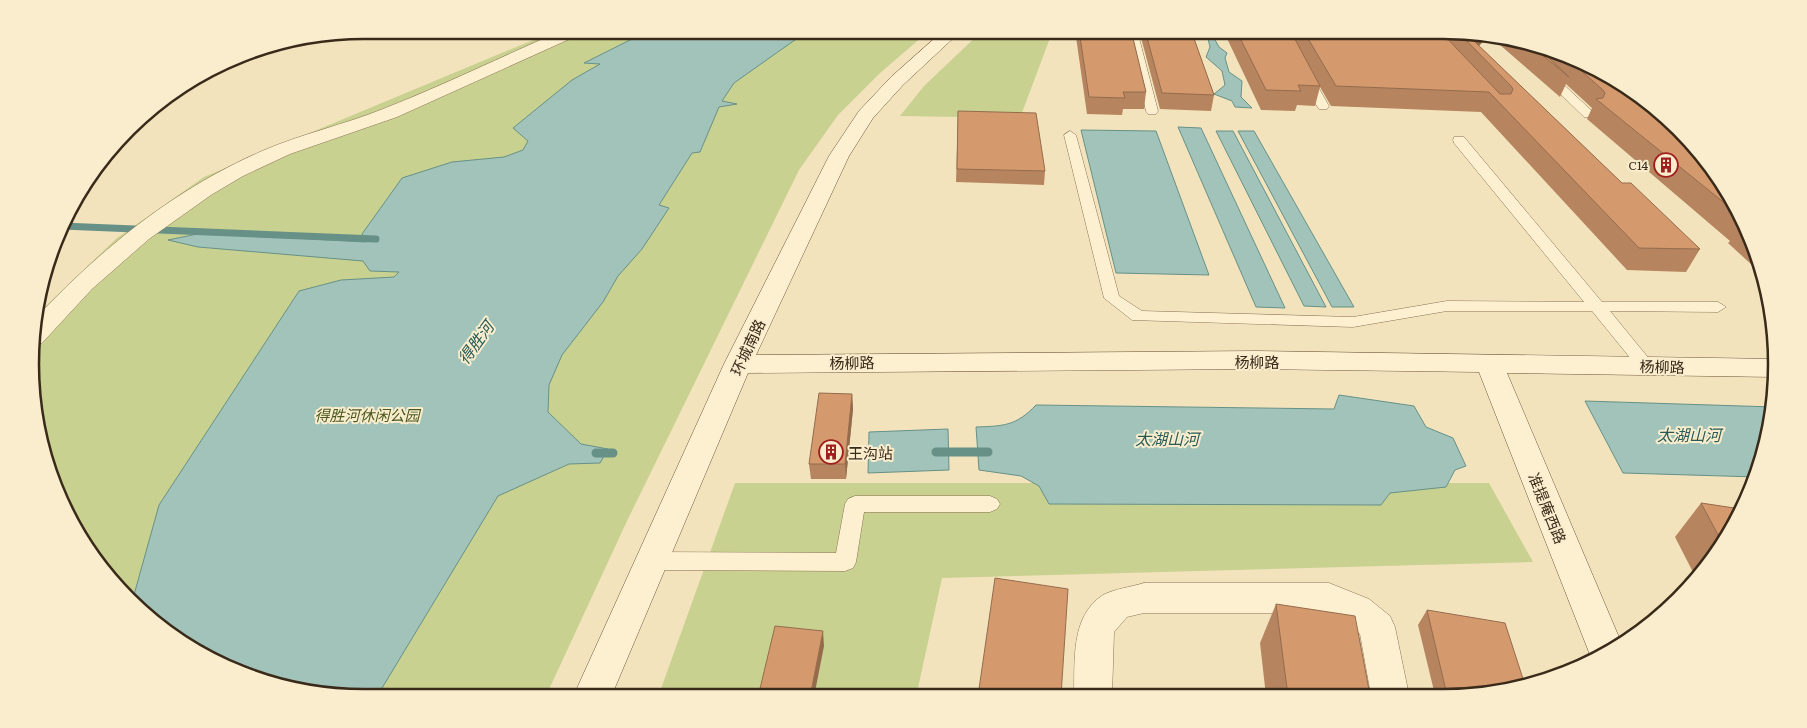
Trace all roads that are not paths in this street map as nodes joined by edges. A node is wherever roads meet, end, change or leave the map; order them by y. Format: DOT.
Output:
graph roads {
  1 [pos="557,39"];
  2 [pos="944,39"];
  3 [pos="1134,39"];
  4 [pos="1300,64"];
  5 [pos="1538,68"];
  6 [pos="1323,106"];
  7 [pos="1152,111"];
  8 [pos="1588,114"];
  9 [pos="1070,135"];
  10 [pos="1459,140"];
  11 [pos="1598,307"];
  12 [pos="1718,307"];
  13 [pos="41,329"];
  14 [pos="738,364"];
  15 [pos="1490,364"];
  16 [pos="1646,366"];
  17 [pos="1768,368"];
  18 [pos="990,504"];
  19 [pos="650,561"];
  20 [pos="1605,647"];
  21 [pos="595,689"];
  22 [pos="1093,689"];
  23 [pos="1389,689"];
  1 -- 13 [label="street"];
  2 -- 14 [label="street, 环城南路"];
  3 -- 7 [label="lane"];
  4 -- 6 [label="lane"];
  5 -- 8 [label="lane"];
  9 -- 11 [label="lane"];
  10 -- 11 [label="lane"];
  11 -- 12 [label="lane"];
  11 -- 16 [label="lane"];
  14 -- 15 [label="street, 杨柳路"];
  14 -- 19 [label="street, 环城南路"];
  15 -- 16 [label="street, 杨柳路"];
  15 -- 20 [label="street, 准提庵西路"];
  16 -- 17 [label="street, 杨柳路"];
  18 -- 19 [label="lane"];
  19 -- 21 [label="street, 环城南路"];
  22 -- 23 [label="street"];
}
